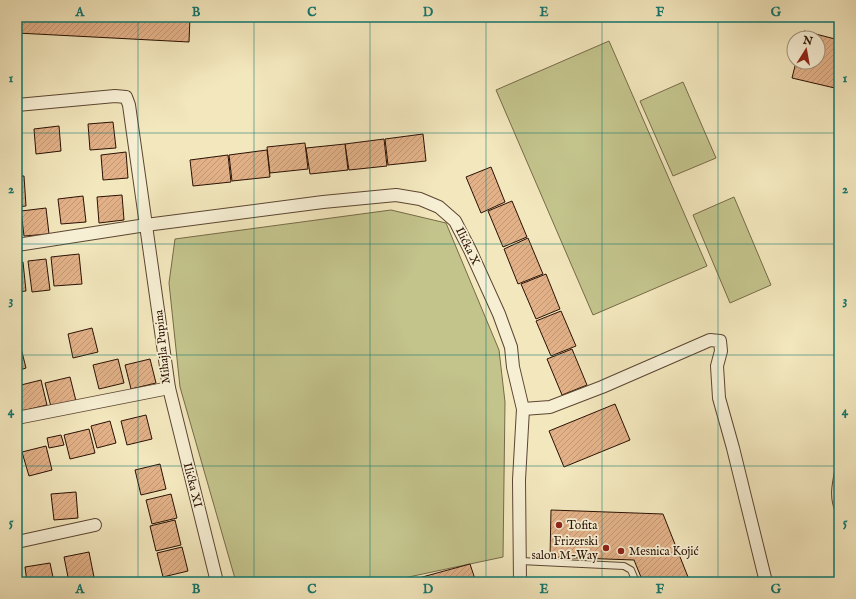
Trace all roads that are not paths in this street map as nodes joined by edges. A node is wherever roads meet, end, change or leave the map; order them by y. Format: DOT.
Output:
graph roads {
  1 [pos="17,106"];
  2 [pos="146,225"];
  3 [pos="17,245"];
  4 [pos="169,388"];
  5 [pos="523,409"];
  6 [pos="17,418"];
  7 [pos="839,467"];
  8 [pos="839,511"];
  9 [pos="95,524"];
  10 [pos="17,542"];
  11 [pos="520,561"];
  12 [pos="217,582"];
  13 [pos="520,582"];
  14 [pos="636,582"];
  15 [pos="766,582"];
  1 -- 2 [label="street, Mihajla Pupina"];
  2 -- 3 [label="street"];
  2 -- 4 [label="street, Mihajla Pupina"];
  2 -- 5 [label="street, Ilićka X"];
  4 -- 6 [label="street, Mihajla Pupina"];
  4 -- 12 [label="street, Ilićka XI"];
  5 -- 11 [label="street, Ilićka X"];
  5 -- 15 [label="street"];
  7 -- 8 [label="lane"];
  9 -- 10 [label="street"];
  11 -- 13 [label="street, Ilićka X"];
  11 -- 14 [label="lane"];
}
